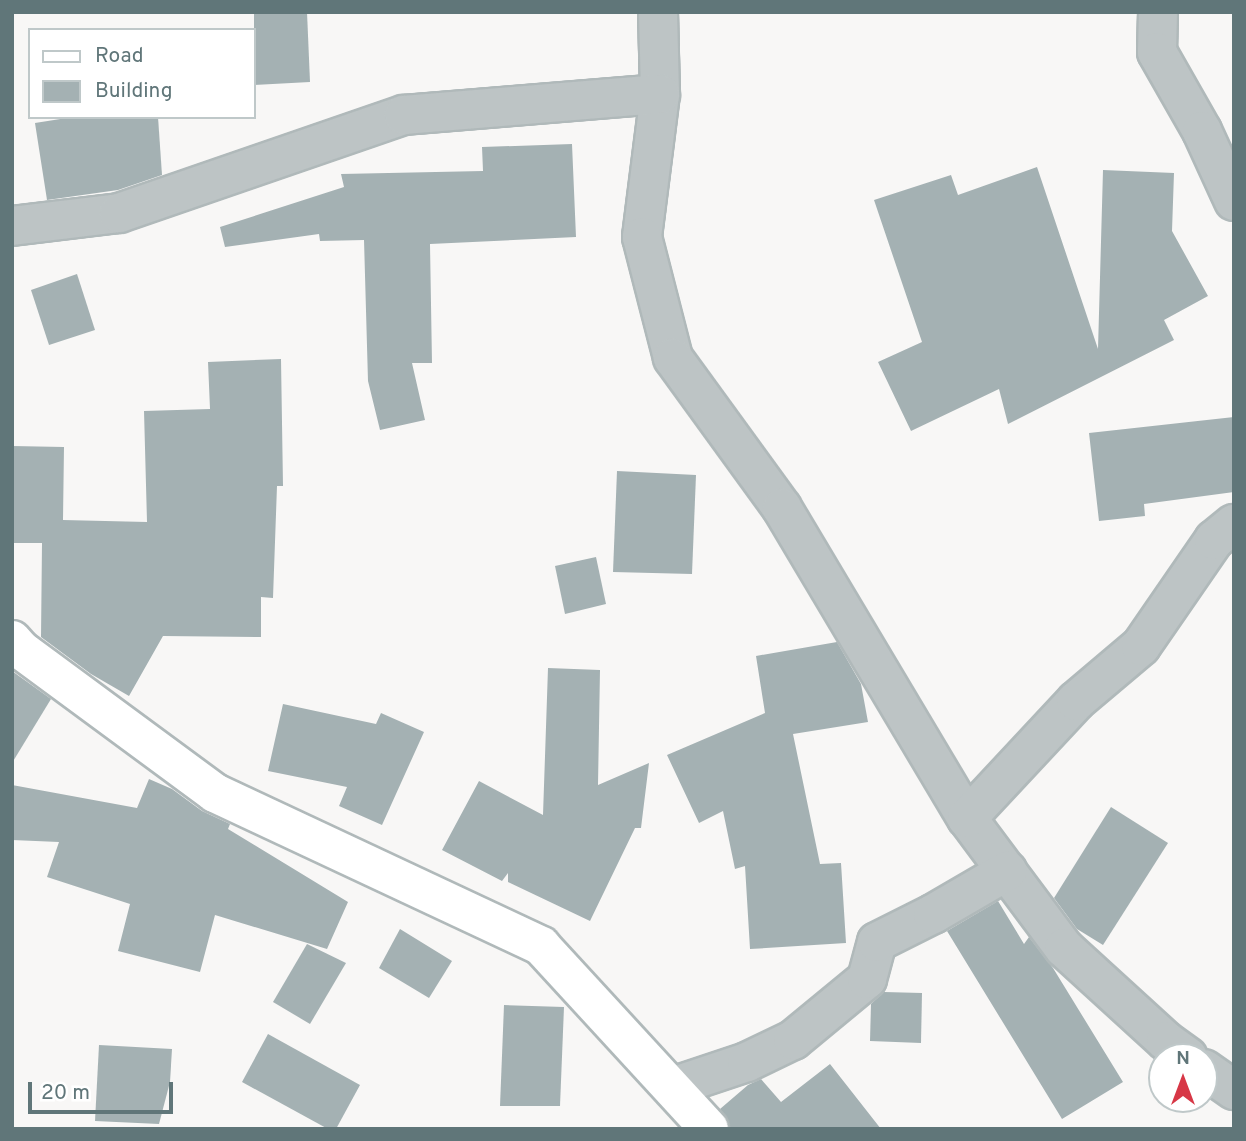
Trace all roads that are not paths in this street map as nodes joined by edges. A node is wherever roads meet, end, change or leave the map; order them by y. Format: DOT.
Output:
graph roads {
  1 [pos="659,12"];
  2 [pos="1157,12"];
  3 [pos="660,94"];
  4 [pos="1234,201"];
  5 [pos="12,226"];
  6 [pos="1234,524"];
  7 [pos="12,640"];
  8 [pos="967,818"];
  9 [pos="1007,871"];
  10 [pos="1169,1043"];
  11 [pos="1218,1079"];
  12 [pos="672,1087"];
  13 [pos="1234,1090"];
  14 [pos="709,1129"];
  1 -- 3 [label="street"];
  2 -- 4 [label="street"];
  3 -- 5 [label="street"];
  3 -- 8 [label="street"];
  6 -- 8 [label="street"];
  7 -- 12 [label="street"];
  8 -- 9 [label="street"];
  9 -- 10 [label="street"];
  9 -- 12 [label="street"];
  11 -- 13 [label="street"];
  12 -- 14 [label="street"];
}
